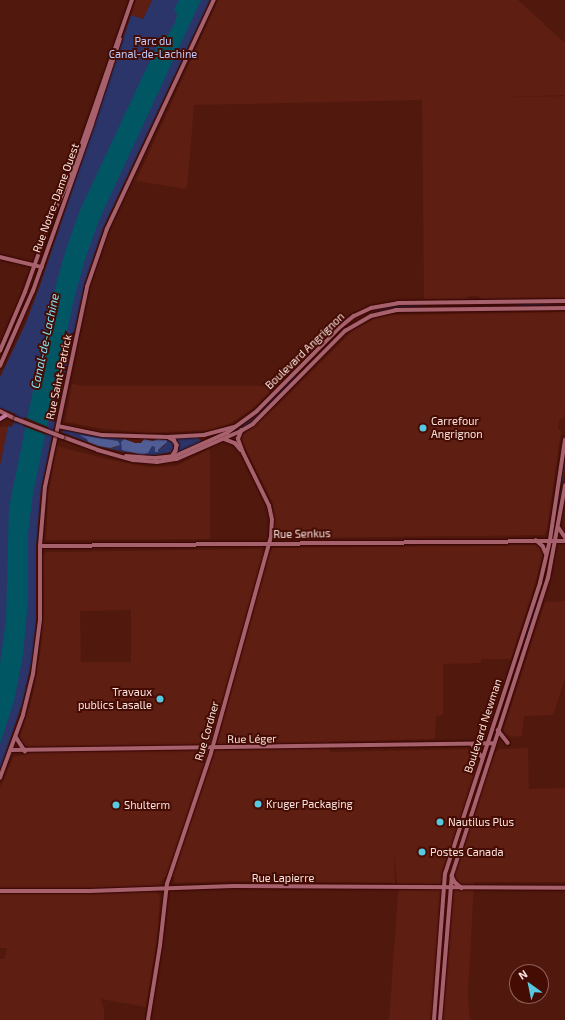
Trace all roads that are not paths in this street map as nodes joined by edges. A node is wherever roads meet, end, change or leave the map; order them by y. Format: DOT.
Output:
graph roads {
  1 [pos="132,0"];
  2 [pos="214,0"];
  3 [pos="121,34"];
  4 [pos="0,257"];
  5 [pos="35,265"];
  6 [pos="42,267"];
  7 [pos="565,301"];
  8 [pos="565,308"];
  9 [pos="0,351"];
  10 [pos="0,366"];
  11 [pos="0,411"];
  12 [pos="0,415"];
  13 [pos="5,416"];
  14 [pos="0,419"];
  15 [pos="16,419"];
  16 [pos="240,425"];
  17 [pos="58,426"];
  18 [pos="241,431"];
  19 [pos="167,437"];
  20 [pos="224,439"];
  21 [pos="565,440"];
  22 [pos="243,453"];
  23 [pos="121,456"];
  24 [pos="172,457"];
  25 [pos="565,486"];
  26 [pos="559,527"];
  27 [pos="565,537"];
  28 [pos="536,540"];
  29 [pos="550,540"];
  30 [pos="556,540"];
  31 [pos="565,541"];
  32 [pos="269,543"];
  33 [pos="40,546"];
  34 [pos="547,554"];
  35 [pos="498,730"];
  36 [pos="16,737"];
  37 [pos="494,743"];
  38 [pos="508,743"];
  39 [pos="472,744"];
  40 [pos="487,744"];
  41 [pos="212,748"];
  42 [pos="11,750"];
  43 [pos="25,751"];
  44 [pos="482,758"];
  45 [pos="0,778"];
  46 [pos="452,875"];
  47 [pos="166,888"];
  48 [pos="443,888"];
  49 [pos="450,888"];
  50 [pos="463,888"];
  51 [pos="565,888"];
  52 [pos="0,891"];
  53 [pos="148,1020"];
  54 [pos="434,1020"];
  55 [pos="440,1020"];
  1 -- 3 [label="main road, Rue Notre-Dame Ouest"];
  2 -- 17 [label="main road, Rue Saint-Patrick"];
  3 -- 5 [label="main road, Rue Notre-Dame Ouest"];
  3 -- 6 [label="main road, Rue Notre-Dame Ouest"];
  4 -- 5 [label="main road"];
  5 -- 6 [label="main road"];
  5 -- 9 [label="main road, Rue Notre-Dame Ouest"];
  6 -- 10 [label="main road, Rue Notre-Dame Ouest"];
  7 -- 16 [label="main road, Boulevard Angrignon"];
  8 -- 18 [label="main road, Boulevard Angrignon"];
  11 -- 15 [label="main road, Boulevard Angrignon"];
  12 -- 13 [label="main road, Boulevard Angrignon"];
  13 -- 14 [label="main road"];
  13 -- 15 [label="main road, Boulevard Angrignon"];
  15 -- 23 [label="main road, Boulevard Angrignon, bridge"];
  16 -- 19 [label="main road"];
  16 -- 24 [label="main road, Boulevard Angrignon"];
  17 -- 19 [label="main road"];
  17 -- 33 [label="main road, Rue Saint-Patrick"];
  18 -- 20 [label="main road, Boulevard Angrignon"];
  18 -- 22 [label="main road"];
  19 -- 24 [label="main road"];
  20 -- 22 [label="main road"];
  20 -- 23 [label="main road, Boulevard Angrignon"];
  21 -- 29 [label="main road, Boulevard Newman"];
  22 -- 32 [label="main road, Rue Cordner"];
  23 -- 24 [label="main road, Boulevard Angrignon"];
  25 -- 26 [label="main road, Boulevard Newman"];
  26 -- 27 [label="main road"];
  26 -- 30 [label="main road, Boulevard Newman"];
  28 -- 29 [label="main road, Rue Senkus"];
  28 -- 32 [label="main road, Rue Senkus"];
  28 -- 34 [label="main road"];
  29 -- 30 [label="main road, Rue Senkus"];
  29 -- 34 [label="main road, Boulevard Newman"];
  30 -- 31 [label="main road, Rue Senkus"];
  30 -- 35 [label="main road, Boulevard Newman"];
  32 -- 33 [label="main road, Rue Senkus"];
  32 -- 41 [label="main road, Rue Cordner"];
  33 -- 36 [label="main road, Rue Saint-Patrick"];
  34 -- 40 [label="main road, Boulevard Newman"];
  35 -- 37 [label="main road, Boulevard Newman"];
  35 -- 38 [label="main road"];
  36 -- 42 [label="main road, Rue Saint-Patrick"];
  36 -- 43 [label="main road"];
  37 -- 40 [label="main road, Rue Léger"];
  37 -- 46 [label="main road, Boulevard Newman"];
  39 -- 40 [label="main road, Rue Léger"];
  39 -- 41 [label="main road, Rue Léger"];
  39 -- 44 [label="main road"];
  40 -- 44 [label="main road, Boulevard Newman"];
  41 -- 43 [label="main road, Rue Léger"];
  41 -- 47 [label="main road, Rue Cordner"];
  42 -- 43 [label="main road, Rue Léger"];
  42 -- 45 [label="main road, Rue Saint-Patrick"];
  44 -- 48 [label="main road, Boulevard Newman"];
  46 -- 49 [label="main road, Boulevard Newman"];
  46 -- 50 [label="main road"];
  47 -- 48 [label="main road, Rue Lapierre"];
  47 -- 52 [label="main road, Rue Lapierre"];
  47 -- 53 [label="main road, Rue Cordner"];
  48 -- 49 [label="main road, Rue Lapierre"];
  48 -- 54 [label="main road, Boulevard Newman"];
  49 -- 50 [label="main road, Rue Lapierre"];
  49 -- 55 [label="main road, Boulevard Newman"];
  50 -- 51 [label="main road, Rue Lapierre"];
}
